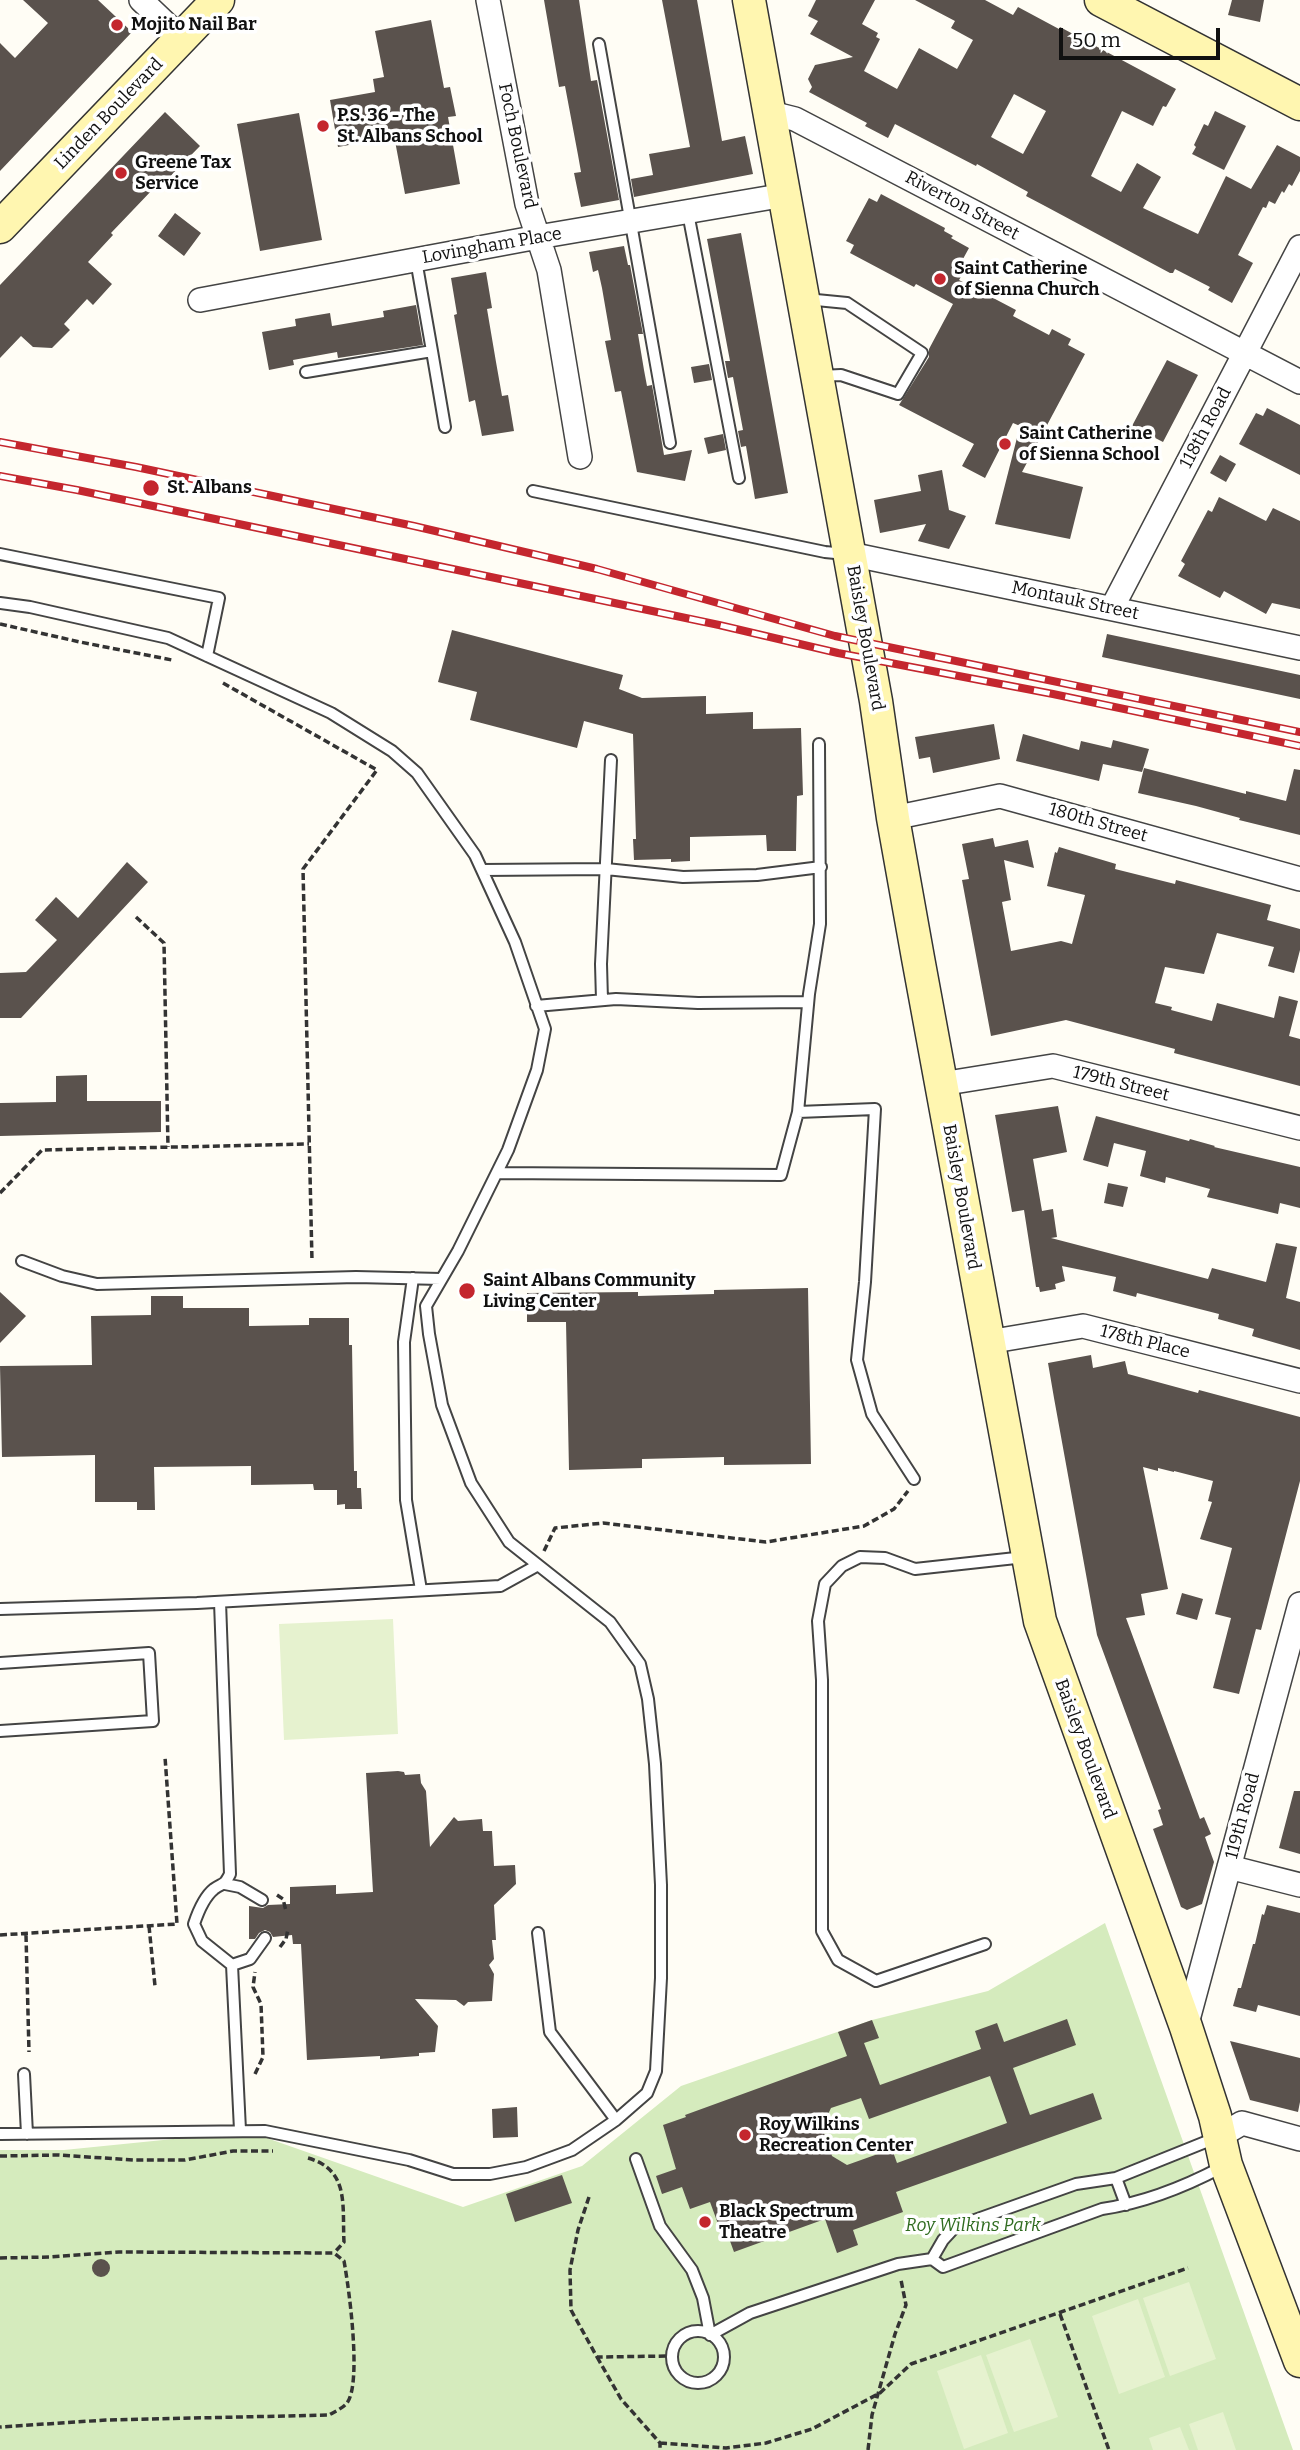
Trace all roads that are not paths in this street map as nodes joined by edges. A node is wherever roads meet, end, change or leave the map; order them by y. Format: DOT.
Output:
graph roads {
  1 [pos="141,0"];
  2 [pos="218,0"];
  3 [pos="488,0"];
  4 [pos="749,0"];
  5 [pos="1101,0"];
  6 [pos="182,39"];
  7 [pos="599,44"];
  8 [pos="1300,104"];
  9 [pos="771,114"];
  10 [pos="785,195"];
  11 [pos="688,213"];
  12 [pos="631,222"];
  13 [pos="0,227"];
  14 [pos="538,237"];
  15 [pos="1300,247"];
  16 [pos="416,260"];
  17 [pos="804,299"];
  18 [pos="200,300"];
  19 [pos="432,351"];
  20 [pos="1245,354"];
  21 [pos="306,372"];
  22 [pos="818,376"];
  23 [pos="1300,382"];
  24 [pos="445,427"];
  25 [pos="670,443"];
  26 [pos="580,457"];
  27 [pos="738,478"];
  28 [pos="533,491"];
  29 [pos="0,554"];
  30 [pos="850,554"];
  31 [pos="0,603"];
  32 [pos="1112,608"];
  33 [pos="1300,648"];
  34 [pos="207,656"];
  35 [pos="819,744"];
  36 [pos="611,760"];
  37 [pos="893,818"];
  38 [pos="821,867"];
  39 [pos="606,869"];
  40 [pos="482,870"];
  41 [pos="1300,879"];
  42 [pos="602,1000"];
  43 [pos="808,1002"];
  44 [pos="536,1006"];
  45 [pos="941,1084"];
  46 [pos="797,1112"];
  47 [pos="1300,1128"];
  48 [pos="497,1173"];
  49 [pos="22,1261"];
  50 [pos="413,1278"];
  51 [pos="441,1279"];
  52 [pos="988,1342"];
  53 [pos="1300,1381"];
  54 [pos="914,1479"];
  55 [pos="1028,1556"];
  56 [pos="538,1565"];
  57 [pos="421,1590"];
  58 [pos="220,1602"];
  59 [pos="1300,1604"];
  60 [pos="0,1609"];
  61 [pos="1296,1632"];
  62 [pos="0,1663"];
  63 [pos="0,1731"];
  64 [pos="1229,1867"];
  65 [pos="225,1884"];
  66 [pos="1300,1885"];
  67 [pos="262,1900"];
  68 [pos="538,1933"];
  69 [pos="265,1938"];
  70 [pos="985,1944"];
  71 [pos="232,1965"];
  72 [pos="1186,2027"];
  73 [pos="24,2074"];
  74 [pos="616,2120"];
  75 [pos="240,2130"];
  76 [pos="0,2134"];
  77 [pos="27,2134"];
  78 [pos="1300,2138"];
  79 [pos="1223,2151"];
  80 [pos="636,2159"];
  81 [pos="1116,2178"];
  82 [pos="1126,2205"];
  83 [pos="932,2259"];
  84 [pos="710,2335"];
  85 [pos="1300,2361"];
  1 -- 6 [label="street"];
  2 -- 6 [label="street, Linden Boulevard"];
  3 -- 14 [label="street, Foch Boulevard"];
  4 -- 9 [label="street, Baisley Boulevard"];
  5 -- 8 [label="street"];
  6 -- 13 [label="street, Linden Boulevard"];
  7 -- 12 [label="lane"];
  9 -- 10 [label="street, Baisley Boulevard"];
  9 -- 20 [label="street, Riverton Street"];
  10 -- 11 [label="street, Lovingham Place"];
  10 -- 17 [label="street, Baisley Boulevard"];
  11 -- 12 [label="street, Lovingham Place"];
  11 -- 27 [label="lane"];
  12 -- 14 [label="street, Lovingham Place"];
  12 -- 25 [label="lane"];
  14 -- 16 [label="street, Lovingham Place"];
  14 -- 26 [label="street, Foch Boulevard"];
  15 -- 20 [label="street, 118th Road"];
  16 -- 18 [label="street, Lovingham Place"];
  16 -- 19 [label="lane"];
  17 -- 22 [label="street, Baisley Boulevard"];
  17 -- 22 [label="lane"];
  19 -- 21 [label="lane"];
  19 -- 24 [label="lane"];
  20 -- 23 [label="street, Riverton Street"];
  20 -- 32 [label="street, 118th Road"];
  22 -- 30 [label="street, Baisley Boulevard"];
  28 -- 30 [label="lane"];
  29 -- 34 [label="lane"];
  30 -- 32 [label="street, Montauk Street"];
  30 -- 37 [label="street, Baisley Boulevard"];
  31 -- 34 [label="lane"];
  32 -- 33 [label="street, Montauk Street"];
  34 -- 40 [label="lane"];
  35 -- 38 [label="lane"];
  36 -- 39 [label="lane"];
  37 -- 41 [label="street, 180th Street"];
  37 -- 45 [label="street, Baisley Boulevard"];
  38 -- 39 [label="lane"];
  38 -- 43 [label="lane"];
  39 -- 40 [label="lane"];
  39 -- 42 [label="lane"];
  40 -- 44 [label="lane"];
  42 -- 43 [label="lane"];
  42 -- 44 [label="lane"];
  43 -- 46 [label="lane"];
  44 -- 48 [label="lane"];
  45 -- 47 [label="street, 179th Street"];
  45 -- 52 [label="street, Baisley Boulevard"];
  46 -- 48 [label="lane"];
  46 -- 54 [label="lane"];
  48 -- 51 [label="lane"];
  49 -- 50 [label="lane"];
  50 -- 51 [label="lane"];
  50 -- 57 [label="lane"];
  51 -- 56 [label="lane"];
  52 -- 53 [label="street, 178th Place"];
  52 -- 55 [label="street, Baisley Boulevard"];
  55 -- 70 [label="lane"];
  55 -- 72 [label="street, Baisley Boulevard"];
  56 -- 57 [label="lane"];
  56 -- 74 [label="lane"];
  57 -- 58 [label="lane"];
  58 -- 60 [label="lane"];
  58 -- 65 [label="lane"];
  59 -- 61 [label="street, 119th Road"];
  61 -- 64 [label="street, 119th Road"];
  62 -- 63 [label="lane"];
  64 -- 66 [label="street"];
  64 -- 72 [label="street, 119th Road"];
  65 -- 67 [label="lane"];
  65 -- 71 [label="lane"];
  68 -- 74 [label="lane"];
  69 -- 71 [label="lane"];
  71 -- 75 [label="lane"];
  72 -- 79 [label="street, Baisley Boulevard"];
  73 -- 77 [label="lane"];
  74 -- 75 [label="lane"];
  75 -- 77 [label="lane"];
  76 -- 77 [label="lane"];
  78 -- 79 [label="street"];
  79 -- 81 [label="lane"];
  79 -- 82 [label="lane"];
  79 -- 85 [label="street, Baisley Boulevard"];
  80 -- 84 [label="lane"];
  81 -- 82 [label="lane"];
  81 -- 83 [label="lane"];
  82 -- 83 [label="lane"];
  83 -- 84 [label="lane"];
  84 -- 84 [label="lane"];
}
